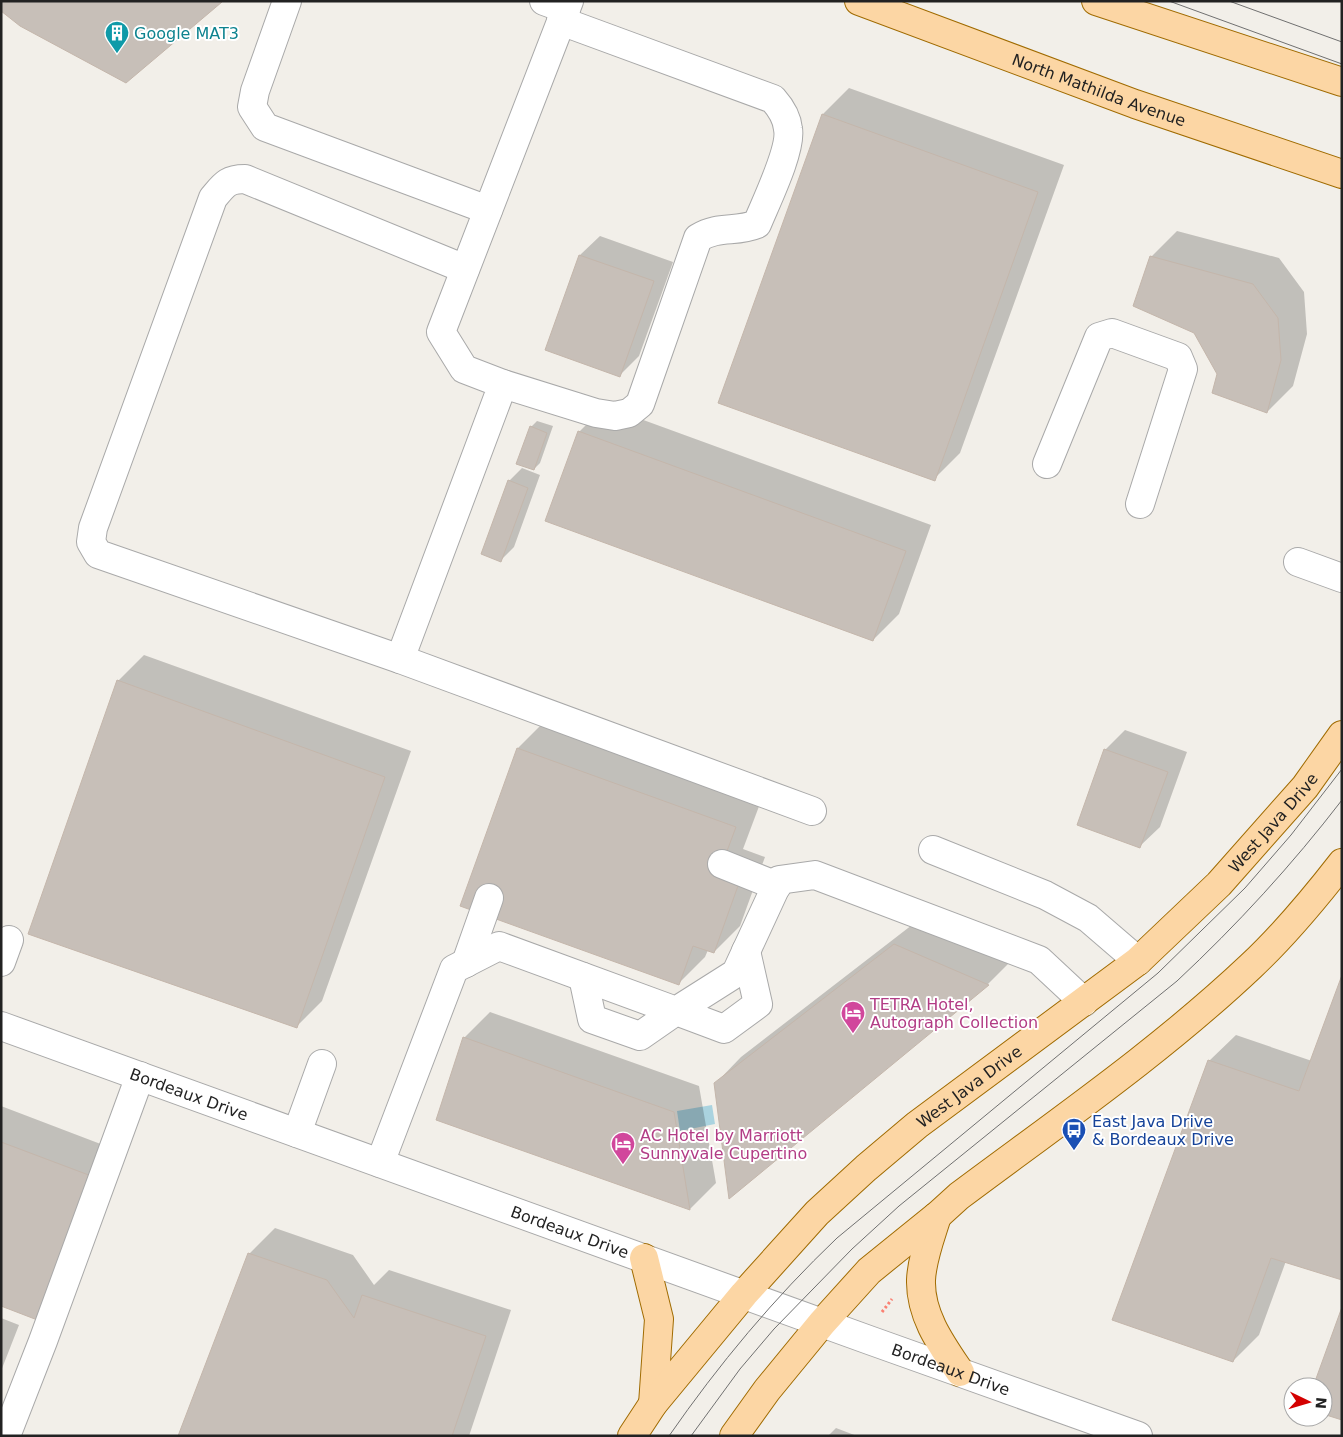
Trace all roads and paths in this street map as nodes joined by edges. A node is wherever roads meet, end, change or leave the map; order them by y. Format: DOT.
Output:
graph roads {
  1 [pos="287,1"];
  2 [pos="859,1"];
  3 [pos="1096,1"];
  4 [pos="560,8"];
  5 [pos="1342,82"];
  6 [pos="1342,174"];
  7 [pos="488,210"];
  8 [pos="465,269"];
  9 [pos="503,384"];
  10 [pos="1047,464"];
  11 [pos="1140,504"];
  12 [pos="1298,562"];
  13 [pos="1342,578"];
  14 [pos="400,659"];
  15 [pos="1342,735"];
  16 [pos="812,811"];
  17 [pos="933,850"];
  18 [pos="1342,863"];
  19 [pos="722,864"];
  20 [pos="777,886"];
  21 [pos="496,900"];
  22 [pos="746,951"];
  23 [pos="476,958"];
  24 [pos="1138,961"];
  25 [pos="583,977"];
  26 [pos="1084,1002"];
  27 [pos="676,1011"];
  28 [pos="1,1026"];
  29 [pos="322,1064"];
  30 [pos="140,1076"];
  31 [pos="297,1133"];
  32 [pos="380,1163"];
  33 [pos="937,1216"];
  34 [pos="644,1258"];
  35 [pos="744,1294"];
  36 [pos="892,1299"];
  37 [pos="882,1312"];
  38 [pos="822,1323"];
  39 [pos="960,1372"];
  40 [pos="653,1404"];
  41 [pos="6,1436"];
  42 [pos="632,1436"];
  43 [pos="734,1436"];
  44 [pos="1138,1436"];
  1 -- 7 [label="street"];
  2 -- 6 [label="main road, North Mathilda Avenue"];
  3 -- 5 [label="main road"];
  4 -- 7 [label="street"];
  4 -- 9 [label="street"];
  7 -- 8 [label="street"];
  8 -- 9 [label="street"];
  8 -- 14 [label="street"];
  9 -- 14 [label="street"];
  10 -- 11 [label="street"];
  12 -- 13 [label="street"];
  14 -- 16 [label="street"];
  15 -- 24 [label="main road, West Java Drive"];
  17 -- 24 [label="street"];
  18 -- 33 [label="main road"];
  19 -- 20 [label="street"];
  20 -- 22 [label="street"];
  20 -- 26 [label="street"];
  21 -- 23 [label="street"];
  22 -- 27 [label="street"];
  22 -- 27 [label="street"];
  23 -- 25 [label="street"];
  23 -- 32 [label="street"];
  24 -- 26 [label="main road, West Java Drive"];
  25 -- 27 [label="street"];
  25 -- 27 [label="street"];
  26 -- 35 [label="main road, West Java Drive"];
  28 -- 30 [label="street, Bordeaux Drive"];
  29 -- 31 [label="street"];
  30 -- 31 [label="street, Bordeaux Drive"];
  30 -- 41 [label="street"];
  31 -- 32 [label="street, Bordeaux Drive"];
  32 -- 34 [label="street, Bordeaux Drive"];
  33 -- 38 [label="main road"];
  33 -- 39 [label="main road"];
  34 -- 35 [label="street, Bordeaux Drive"];
  34 -- 40 [label="main road"];
  35 -- 38 [label="street, Bordeaux Drive"];
  35 -- 40 [label="main road, West Java Drive"];
  36 -- 37 [label="path"];
  38 -- 39 [label="street, Bordeaux Drive"];
  38 -- 43 [label="main road"];
  39 -- 44 [label="street, Bordeaux Drive"];
  40 -- 42 [label="main road, West Java Drive"];
}
